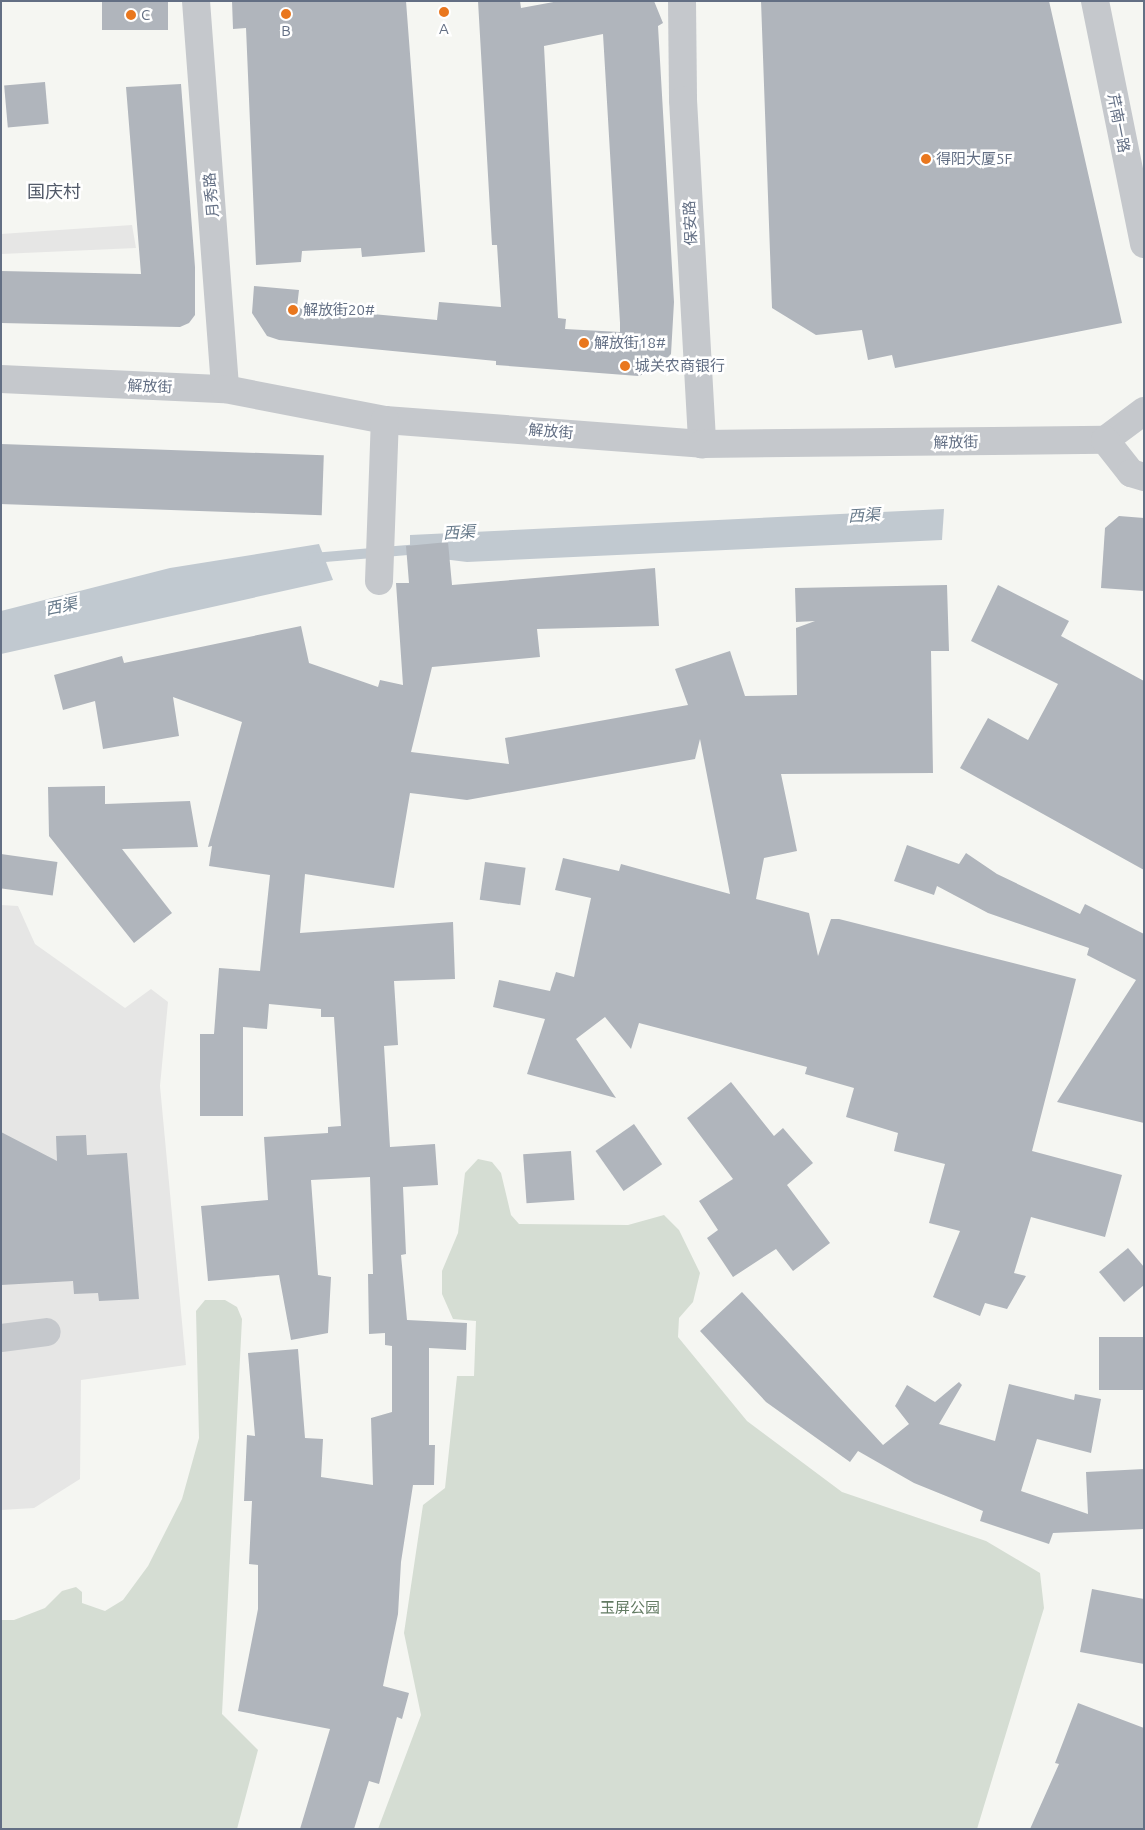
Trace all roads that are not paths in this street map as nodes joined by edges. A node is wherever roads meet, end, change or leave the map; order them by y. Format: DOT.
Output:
graph roads {
  1 [pos="196,1"];
  2 [pos="682,1"];
  3 [pos="1095,1"];
  4 [pos="1144,244"];
  5 [pos="1,379"];
  6 [pos="225,389"];
  7 [pos="1144,393"];
  8 [pos="1144,411"];
  9 [pos="385,420"];
  10 [pos="1105,440"];
  11 [pos="702,444"];
  12 [pos="1144,478"];
  13 [pos="379,581"];
  14 [pos="47,1332"];
  15 [pos="1,1338"];
  1 -- 6 [label="street, 月秀路"];
  2 -- 11 [label="street, 保安路"];
  3 -- 4 [label="street, 芹南一路"];
  5 -- 6 [label="street, 解放街"];
  6 -- 9 [label="street, 解放街"];
  7 -- 10 [label="street"];
  8 -- 10 [label="street"];
  9 -- 11 [label="street, 解放街"];
  9 -- 13 [label="street"];
  10 -- 11 [label="street, 解放街"];
  10 -- 12 [label="street"];
  14 -- 15 [label="street"];
}
